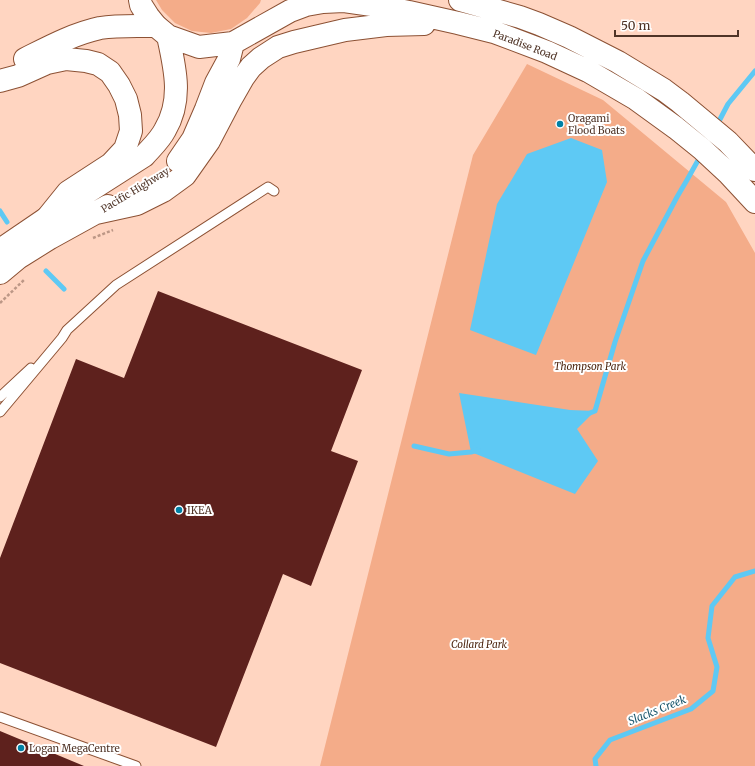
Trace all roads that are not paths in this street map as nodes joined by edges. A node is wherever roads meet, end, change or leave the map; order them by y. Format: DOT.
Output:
graph roads {
  1 [pos="276,0"];
  2 [pos="460,0"];
  3 [pos="139,2"];
  4 [pos="458,22"];
  5 [pos="256,30"];
  6 [pos="162,31"];
  7 [pos="233,43"];
  8 [pos="0,75"];
  9 [pos="0,81"];
  10 [pos="750,165"];
  11 [pos="274,191"];
  12 [pos="755,202"];
  13 [pos="96,213"];
  14 [pos="46,218"];
  15 [pos="0,250"];
  16 [pos="0,273"];
  17 [pos="62,338"];
  18 [pos="0,397"];
  19 [pos="0,412"];
  20 [pos="0,717"];
  21 [pos="136,766"];
  1 -- 5 [label="main road"];
  2 -- 10 [label="main road"];
  3 -- 6 [label="main road"];
  4 -- 5 [label="main road, Paradise Road"];
  4 -- 12 [label="main road, Paradise Road"];
  4 -- 13 [label="main road"];
  5 -- 7 [label="main road, Paradise Road"];
  6 -- 7 [label="main road"];
  6 -- 8 [label="main road"];
  6 -- 14 [label="main road"];
  7 -- 13 [label="main road, Pacific Highway"];
  9 -- 14 [label="main road"];
  11 -- 17 [label="lane"];
  13 -- 16 [label="main road, Pacific Highway"];
  14 -- 15 [label="main road"];
  17 -- 18 [label="lane"];
  17 -- 19 [label="lane"];
  20 -- 21 [label="lane"];
}
